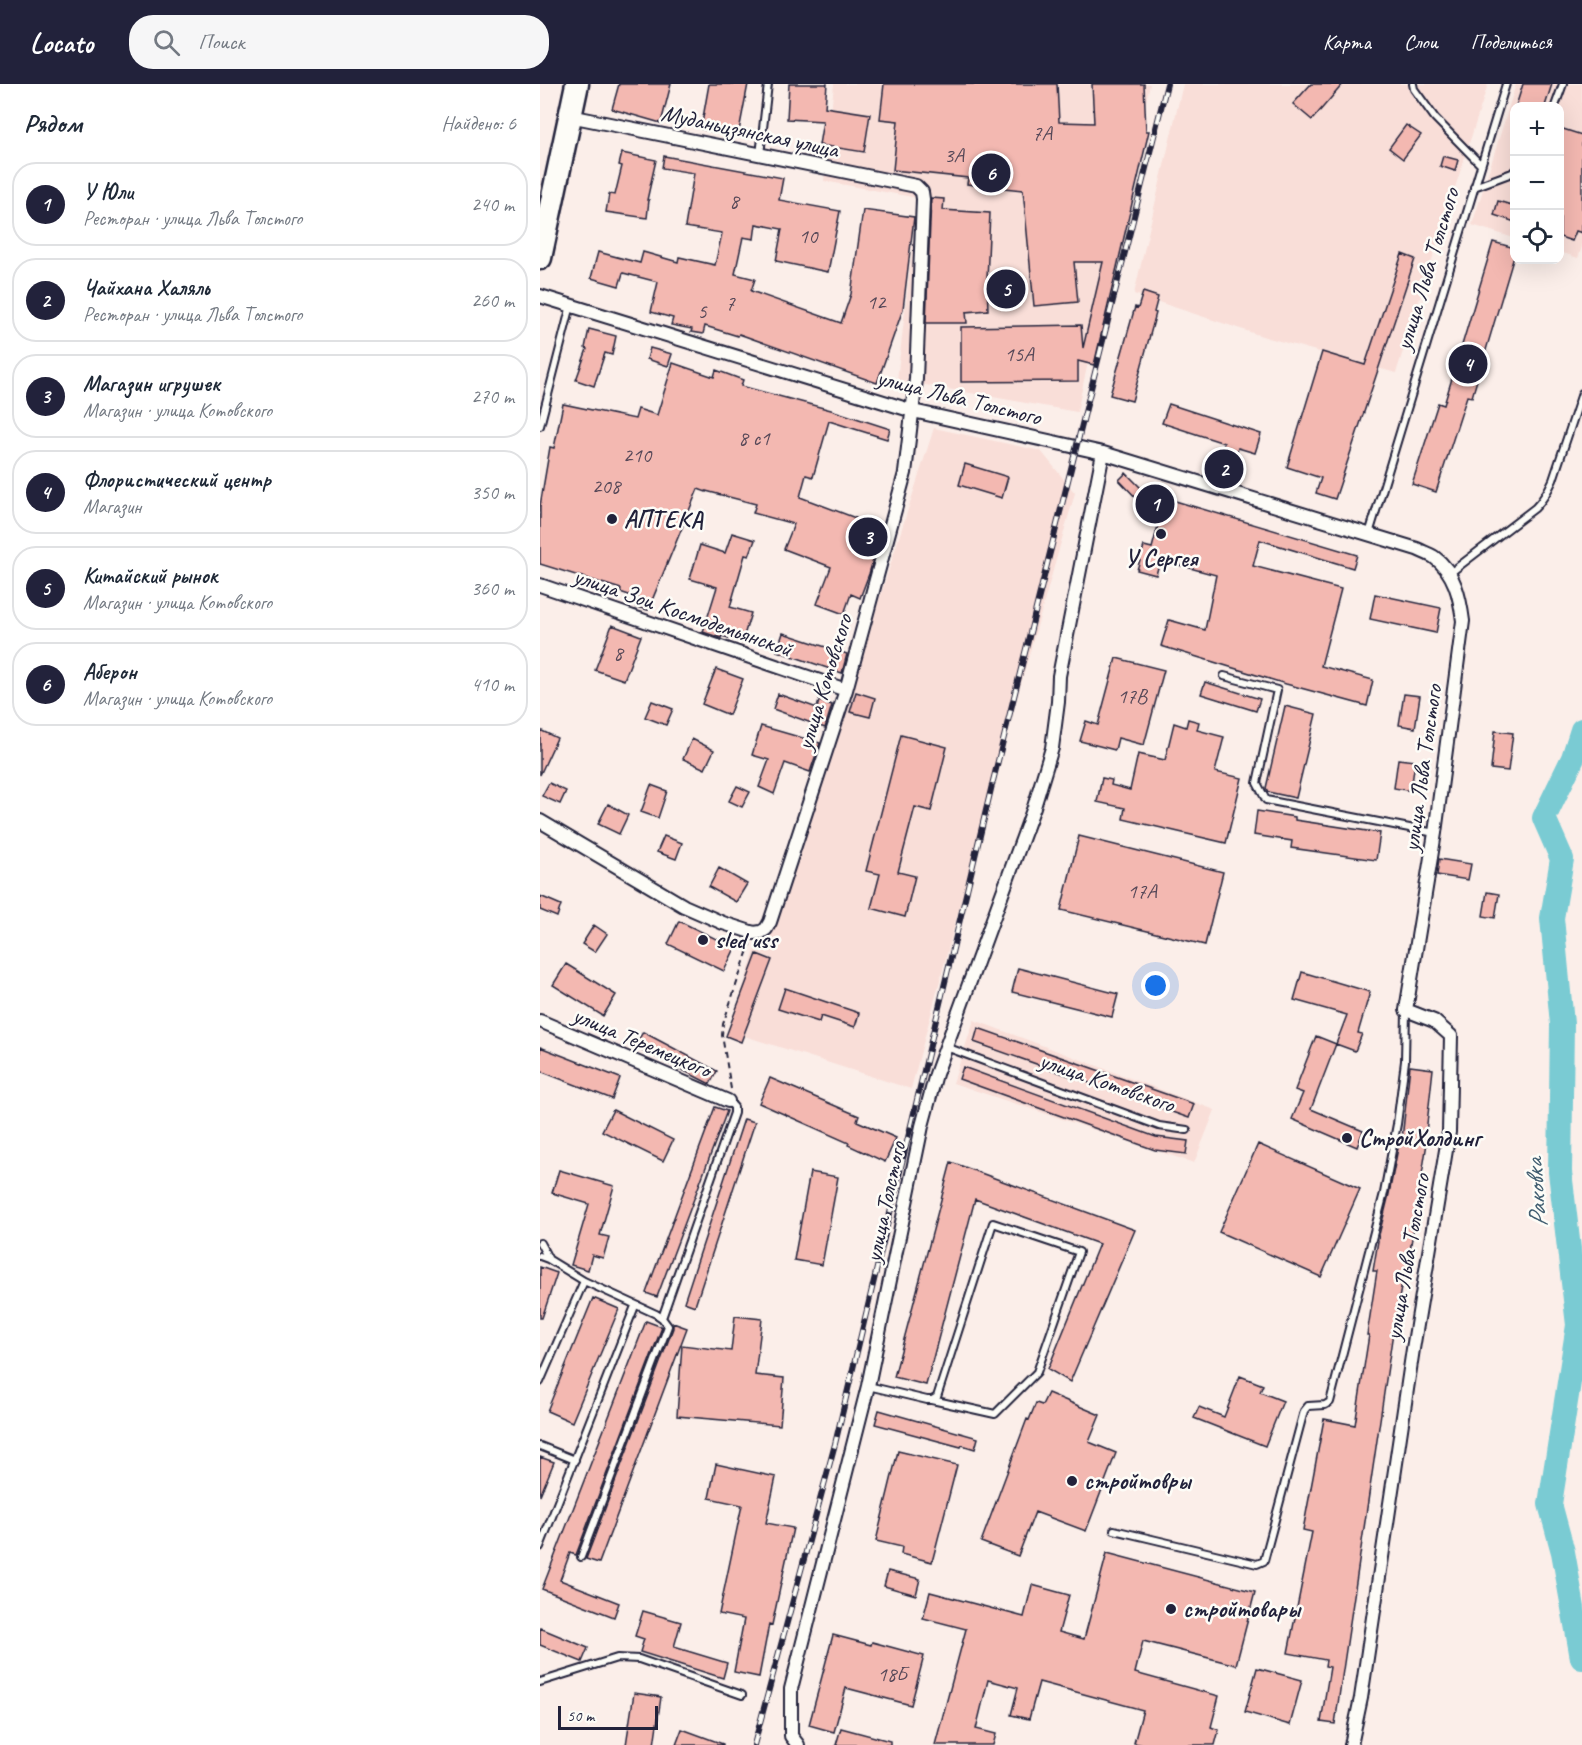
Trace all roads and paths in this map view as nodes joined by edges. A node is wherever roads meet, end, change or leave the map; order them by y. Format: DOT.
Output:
graph roads {
  1 [pos="575,84"];
  2 [pos="768,84"];
  3 [pos="1413,84"];
  4 [pos="1506,84"];
  5 [pos="1563,84"];
  6 [pos="1556,102"];
  7 [pos="570,116"];
  8 [pos="759,155"];
  9 [pos="1481,165"];
  10 [pos="1510,174"];
  11 [pos="1474,187"];
  12 [pos="920,190"];
  13 [pos="540,258"];
  14 [pos="540,296"];
  15 [pos="571,304"];
  16 [pos="1582,393"];
  17 [pos="913,411"];
  18 [pos="540,426"];
  19 [pos="1103,453"];
  20 [pos="1368,535"];
  21 [pos="1450,573"];
  22 [pos="540,585"];
  23 [pos="1224,676"];
  24 [pos="846,690"];
  25 [pos="540,821"];
  26 [pos="1435,833"];
  27 [pos="754,933"];
  28 [pos="1406,1010"];
  29 [pos="540,1021"];
  30 [pos="945,1047"];
  31 [pos="731,1105"];
  32 [pos="1187,1130"];
  33 [pos="540,1243"];
  34 [pos="540,1256"];
  35 [pos="548,1259"];
  36 [pos="584,1281"];
  37 [pos="635,1306"];
  38 [pos="662,1318"];
  39 [pos="540,1382"];
  40 [pos="868,1386"];
  41 [pos="932,1401"];
  42 [pos="540,1446"];
  43 [pos="574,1460"];
  44 [pos="1114,1530"];
  45 [pos="540,1547"];
  46 [pos="581,1557"];
  47 [pos="540,1682"];
  48 [pos="742,1695"];
  49 [pos="798,1745"];
  50 [pos="1351,1745"];
  1 -- 7 [label="highway"];
  2 -- 8 [label="lane"];
  3 -- 9 [label="lane"];
  4 -- 9 [label="lane, улица Льва Толстого"];
  5 -- 6 [label="lane"];
  7 -- 8 [label="street, Муданьцзянская улица"];
  7 -- 13 [label="highway"];
  8 -- 12 [label="street, Муданьцзянская улица"];
  9 -- 11 [label="lane, улица Льва Толстого"];
  10 -- 11 [label="lane"];
  11 -- 20 [label="lane, улица Льва Толстого"];
  12 -- 17 [label="street, улица Котовского"];
  14 -- 15 [label="street, улица Льва Толстого"];
  15 -- 17 [label="street, улица Льва Толстого"];
  15 -- 18 [label="lane"];
  16 -- 21 [label="lane"];
  17 -- 19 [label="street, улица Льва Толстого"];
  17 -- 24 [label="street, улица Котовского"];
  19 -- 20 [label="street, улица Льва Толстого"];
  19 -- 30 [label="street, улица Толстого"];
  20 -- 21 [label="street, улица Льва Толстого"];
  21 -- 26 [label="street, улица Льва Толстого"];
  22 -- 24 [label="street, улица Зои Космодемьянской"];
  23 -- 26 [label="lane"];
  24 -- 27 [label="street, улица Котовского"];
  25 -- 27 [label="street"];
  26 -- 28 [label="street, улица Льва Толстого"];
  27 -- 31 [label="path"];
  28 -- 44 [label="lane"];
  28 -- 50 [label="street, улица Льва Толстого"];
  29 -- 31 [label="street, улица Теремецкого"];
  30 -- 32 [label="lane, улица Котовского"];
  30 -- 40 [label="street, улица Толстого"];
  31 -- 38 [label="lane"];
  33 -- 35 [label="lane"];
  34 -- 35 [label="lane"];
  35 -- 36 [label="lane"];
  36 -- 37 [label="lane"];
  36 -- 39 [label="lane"];
  37 -- 38 [label="lane"];
  37 -- 43 [label="lane"];
  38 -- 46 [label="lane"];
  40 -- 41 [label="lane"];
  40 -- 49 [label="street, улица Толстого"];
  41 -- 41 [label="lane"];
  42 -- 43 [label="lane"];
  43 -- 45 [label="lane"];
  47 -- 48 [label="lane"];
}
